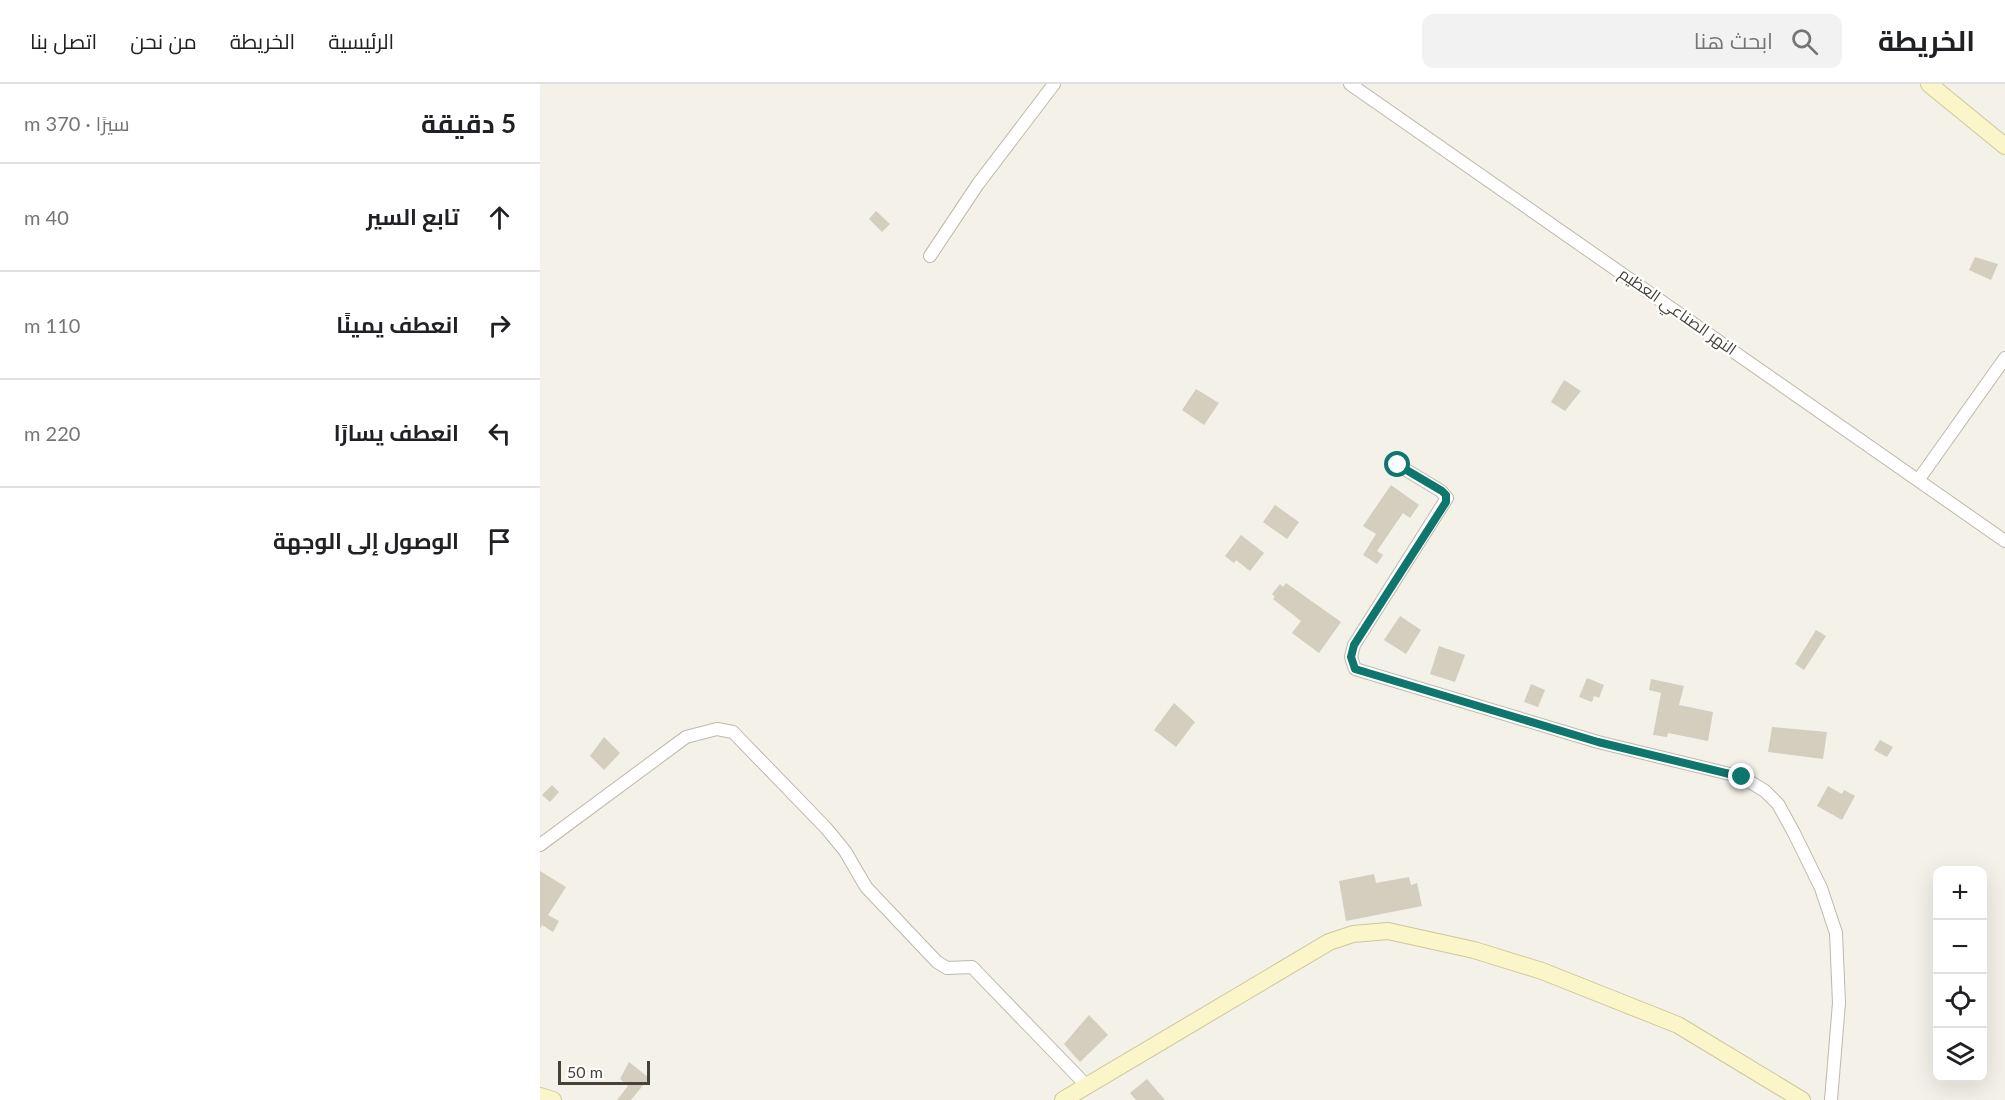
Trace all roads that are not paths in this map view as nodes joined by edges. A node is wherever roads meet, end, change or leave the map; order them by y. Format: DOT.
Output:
graph roads {
  1 [pos="1054,84"];
  2 [pos="1350,84"];
  3 [pos="1929,84"];
  4 [pos="2005,146"];
  5 [pos="930,256"];
  6 [pos="2005,358"];
  7 [pos="1398,465"];
  8 [pos="1919,479"];
  9 [pos="2005,541"];
  10 [pos="540,845"];
  11 [pos="1087,1086"];
  12 [pos="540,1096"];
  13 [pos="553,1100"];
  14 [pos="1063,1100"];
  15 [pos="1802,1100"];
  16 [pos="1831,1100"];
  1 -- 5 [label="street"];
  2 -- 8 [label="street, النهر الصناعي العظيم"];
  3 -- 4 [label="street"];
  6 -- 8 [label="street"];
  7 -- 16 [label="street"];
  8 -- 9 [label="street, النهر الصناعي العظيم"];
  10 -- 11 [label="street"];
  11 -- 14 [label="street"];
  11 -- 15 [label="street"];
  12 -- 13 [label="street"];
}
